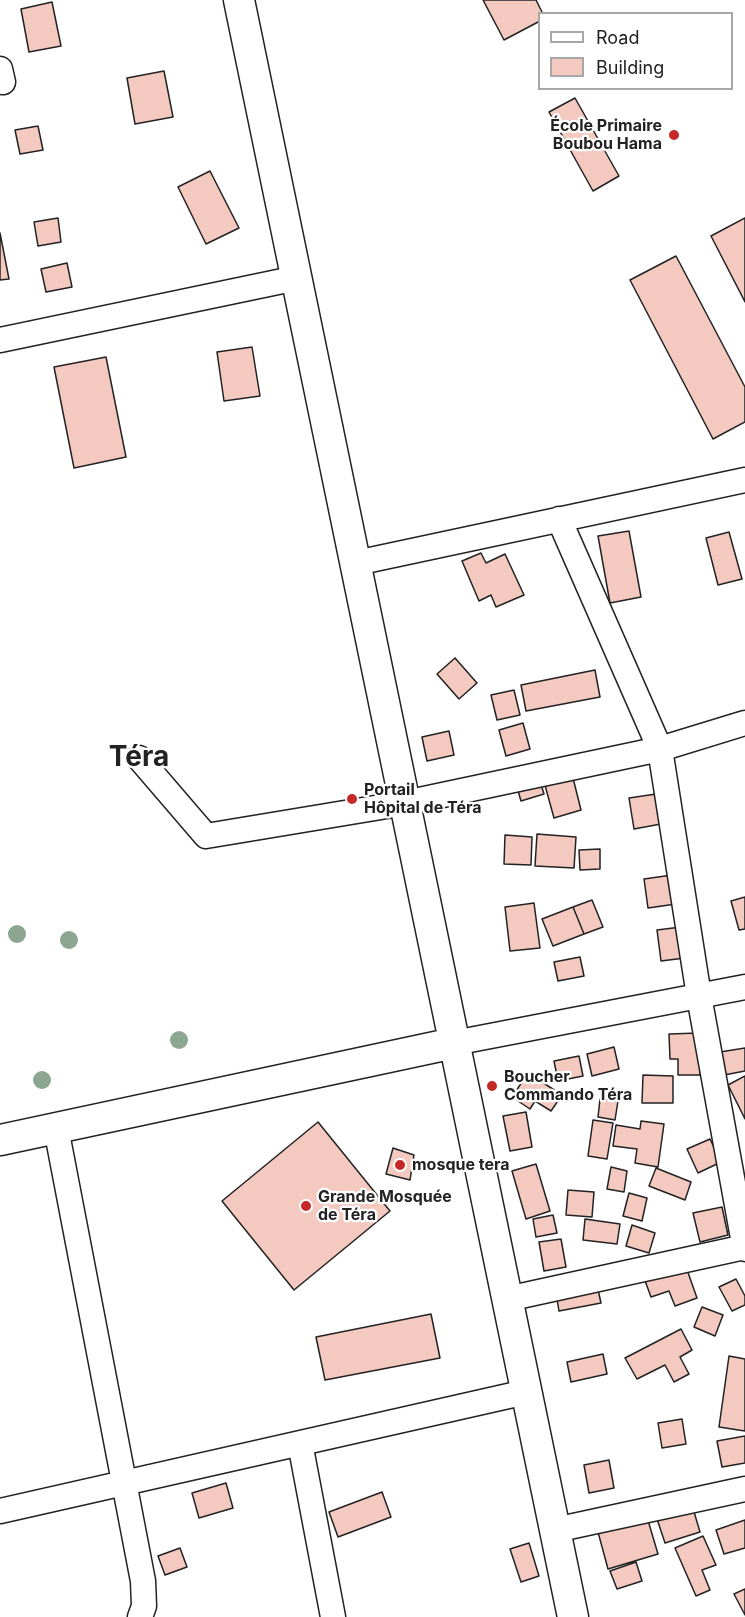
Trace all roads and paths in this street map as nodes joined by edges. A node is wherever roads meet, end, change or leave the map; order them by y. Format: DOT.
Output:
graph roads {
  1 [pos="239,0"];
  2 [pos="297,278"];
  3 [pos="0,340"];
  4 [pos="745,480"];
  5 [pos="560,519"];
  6 [pos="356,563"];
  7 [pos="745,723"];
  8 [pos="660,749"];
  9 [pos="139,758"];
  10 [pos="405,803"];
  11 [pos="745,987"];
  12 [pos="699,996"];
  13 [pos="454,1043"];
  14 [pos="56,1128"];
  15 [pos="0,1140"];
  16 [pos="745,1248"];
  17 [pos="507,1299"];
  18 [pos="526,1392"];
  19 [pos="300,1443"];
  20 [pos="126,1483"];
  21 [pos="745,1490"];
  22 [pos="0,1511"];
  23 [pos="555,1530"];
  24 [pos="140,1617"];
  25 [pos="333,1617"];
  26 [pos="573,1617"];
  1 -- 2 [label="street"];
  2 -- 3 [label="street"];
  2 -- 6 [label="street"];
  4 -- 5 [label="street"];
  5 -- 6 [label="street"];
  5 -- 8 [label="street"];
  6 -- 10 [label="street"];
  7 -- 8 [label="street"];
  8 -- 10 [label="street"];
  8 -- 12 [label="street"];
  9 -- 10 [label="street"];
  10 -- 13 [label="street"];
  11 -- 12 [label="street"];
  12 -- 13 [label="street"];
  12 -- 16 [label="street"];
  13 -- 14 [label="street"];
  13 -- 17 [label="street"];
  14 -- 15 [label="street"];
  14 -- 20 [label="street"];
  16 -- 17 [label="street"];
  17 -- 18 [label="street"];
  18 -- 19 [label="street"];
  18 -- 23 [label="street"];
  19 -- 20 [label="street"];
  19 -- 25 [label="street"];
  20 -- 22 [label="street"];
  20 -- 24 [label="street"];
  21 -- 23 [label="street"];
  23 -- 26 [label="street"];
}
